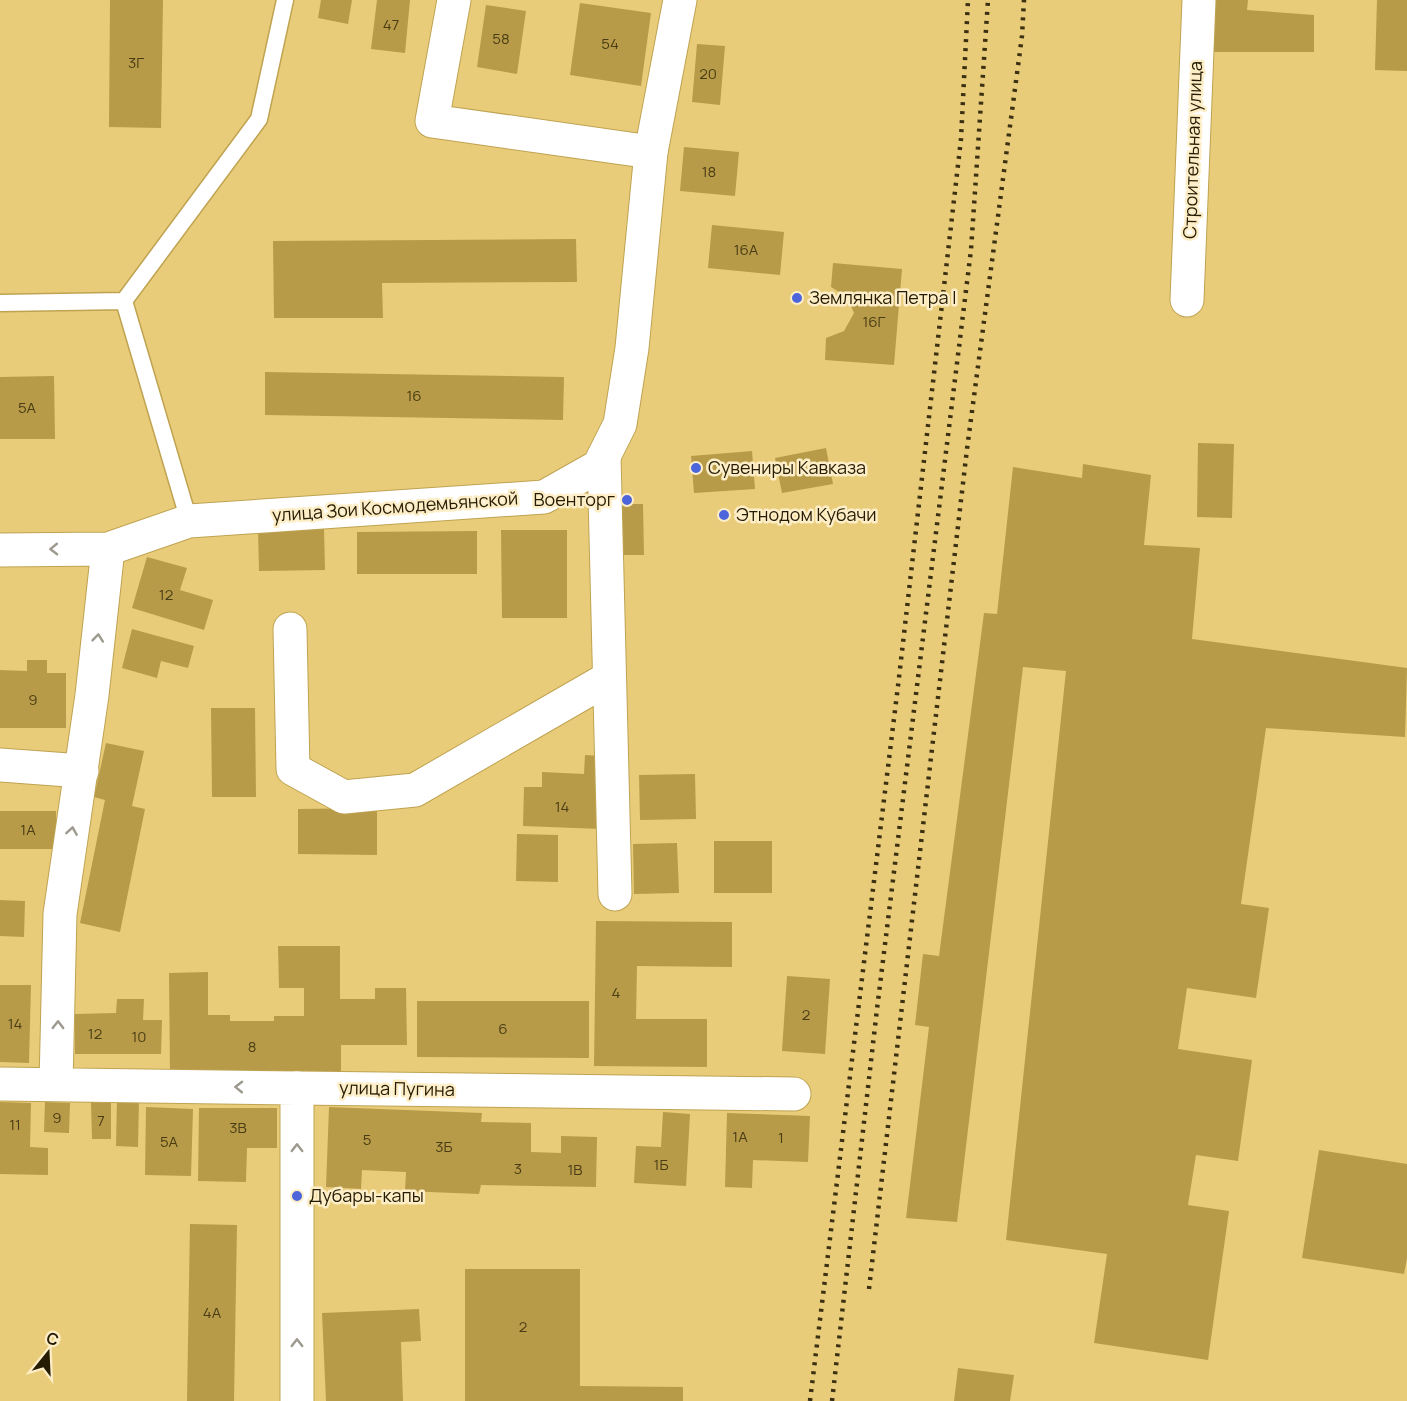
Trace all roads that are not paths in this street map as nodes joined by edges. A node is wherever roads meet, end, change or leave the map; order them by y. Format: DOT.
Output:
graph roads {
  1 [pos="285,0"];
  2 [pos="454,0"];
  3 [pos="680,0"];
  4 [pos="1199,0"];
  5 [pos="651,152"];
  6 [pos="1187,300"];
  7 [pos="124,301"];
  8 [pos="0,303"];
  9 [pos="604,456"];
  10 [pos="189,521"];
  11 [pos="108,549"];
  12 [pos="0,550"];
  13 [pos="290,629"];
  14 [pos="609,678"];
  15 [pos="0,765"];
  16 [pos="82,771"];
  17 [pos="615,894"];
  18 [pos="0,1084"];
  19 [pos="56,1084"];
  20 [pos="297,1088"];
  21 [pos="794,1094"];
  22 [pos="297,1401"];
  1 -- 7 [label="lane"];
  2 -- 5 [label="street"];
  3 -- 5 [label="street, улица Зои Космодемьянской"];
  4 -- 6 [label="street, Строительная улица"];
  5 -- 9 [label="street, улица Зои Космодемьянской"];
  7 -- 8 [label="lane"];
  7 -- 10 [label="lane"];
  9 -- 10 [label="street, улица Зои Космодемьянской"];
  9 -- 14 [label="street"];
  10 -- 11 [label="street, улица Зои Космодемьянской"];
  11 -- 12 [label="street, улица Зои Космодемьянской, one-way"];
  16 -- 11 [label="street, one-way"];
  13 -- 14 [label="street"];
  14 -- 17 [label="street"];
  15 -- 16 [label="street"];
  19 -- 16 [label="street, one-way"];
  18 -- 19 [label="street, улица Пугина"];
  20 -- 19 [label="street, улица Пугина, one-way"];
  20 -- 21 [label="street, улица Пугина"];
  22 -- 20 [label="street, one-way"];
}
